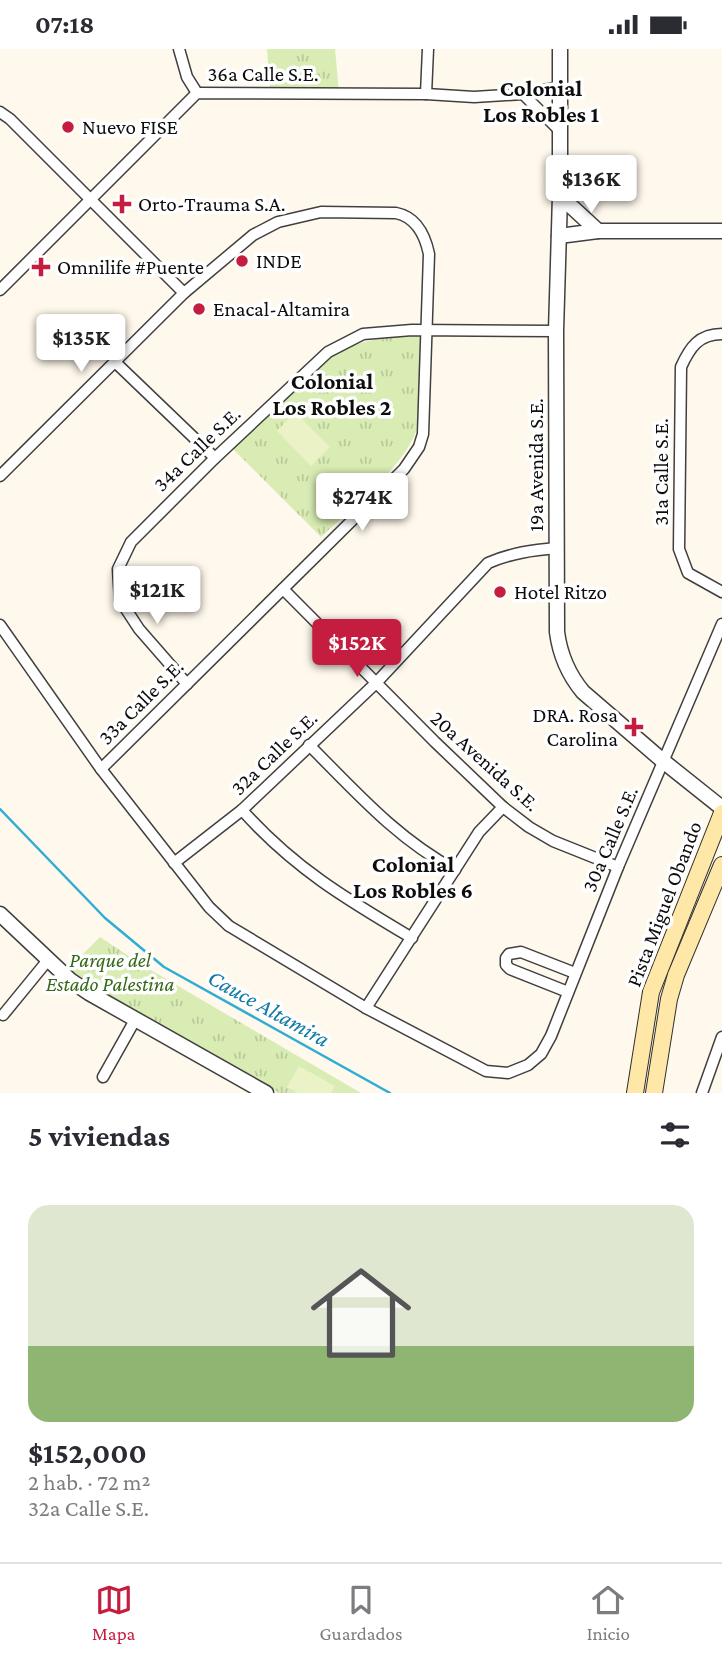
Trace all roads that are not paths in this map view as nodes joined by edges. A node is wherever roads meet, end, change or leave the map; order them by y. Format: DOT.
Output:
graph roads {
  1 [pos="179,49"];
  2 [pos="428,49"];
  3 [pos="560,49"];
  4 [pos="560,87"];
  5 [pos="197,93"];
  6 [pos="426,94"];
  7 [pos="523,94"];
  8 [pos="0,112"];
  9 [pos="559,130"];
  10 [pos="560,196"];
  11 [pos="90,201"];
  12 [pos="722,231"];
  13 [pos="598,232"];
  14 [pos="559,236"];
  15 [pos="0,290"];
  16 [pos="184,293"];
  17 [pos="426,330"];
  18 [pos="556,331"];
  19 [pos="722,334"];
  20 [pos="115,362"];
  21 [pos="215,458"];
  22 [pos="0,477"];
  23 [pos="557,548"];
  24 [pos="283,589"];
  25 [pos="722,592"];
  26 [pos="722,624"];
  27 [pos="0,625"];
  28 [pos="376,683"];
  29 [pos="187,684"];
  30 [pos="309,745"];
  31 [pos="663,761"];
  32 [pos="101,769"];
  33 [pos="503,807"];
  34 [pos="242,810"];
  35 [pos="722,811"];
  36 [pos="174,863"];
  37 [pos="722,865"];
  38 [pos="618,867"];
  39 [pos="454,870"];
  40 [pos="0,914"];
  41 [pos="412,938"];
  42 [pos="48,960"];
  43 [pos="575,973"];
  44 [pos="568,992"];
  45 [pos="366,1008"];
  46 [pos="3,1015"];
  47 [pos="135,1020"];
  48 [pos="722,1037"];
  49 [pos="103,1077"];
  50 [pos="247,1089"];
  51 [pos="265,1093"];
  52 [pos="635,1093"];
  53 [pos="654,1093"];
  54 [pos="702,1093"];
  1 -- 5 [label="street"];
  2 -- 6 [label="street"];
  3 -- 4 [label="street, 19a Avenida S.E."];
  4 -- 7 [label="street, 36a Calle S.E."];
  4 -- 9 [label="street, 19a Avenida S.E."];
  5 -- 6 [label="street, 36a Calle S.E."];
  5 -- 11 [label="street, 36a Calle S.E."];
  6 -- 7 [label="street, 36a Calle S.E."];
  7 -- 9 [label="street"];
  8 -- 11 [label="street"];
  9 -- 10 [label="street, 19a Avenida S.E."];
  10 -- 13 [label="street"];
  10 -- 14 [label="street, 19a Avenida S.E."];
  11 -- 15 [label="street, 36a Calle S.E."];
  11 -- 16 [label="street"];
  12 -- 13 [label="street"];
  13 -- 14 [label="street"];
  14 -- 18 [label="street, 19a Avenida S.E."];
  16 -- 17 [label="street, 33a Calle S.E."];
  16 -- 20 [label="street, 33a Calle S.E."];
  17 -- 18 [label="street, 34a Calle S.E."];
  17 -- 21 [label="street, 34a Calle S.E."];
  17 -- 24 [label="street, 33a Calle S.E."];
  18 -- 23 [label="street, 19a Avenida S.E."];
  19 -- 25 [label="street, 31a Calle S.E."];
  20 -- 21 [label="street"];
  20 -- 22 [label="street, 33a Calle S.E."];
  21 -- 29 [label="street, 34a Calle S.E."];
  23 -- 28 [label="street, 32a Calle S.E."];
  23 -- 31 [label="street, 19a Avenida S.E."];
  24 -- 28 [label="street, 20a Avenida S.E."];
  24 -- 29 [label="street, 33a Calle S.E."];
  26 -- 31 [label="street, 30a Calle S.E."];
  27 -- 32 [label="street"];
  28 -- 30 [label="street, 32a Calle S.E."];
  28 -- 33 [label="street, 20a Avenida S.E."];
  29 -- 32 [label="street, 33a Calle S.E."];
  30 -- 34 [label="street, 32a Calle S.E."];
  30 -- 39 [label="street"];
  31 -- 35 [label="street, 19a Avenida S.E."];
  31 -- 38 [label="street, 30a Calle S.E."];
  32 -- 36 [label="street"];
  33 -- 38 [label="street, 20a Avenida S.E."];
  33 -- 39 [label="street"];
  34 -- 36 [label="street, 32a Calle S.E."];
  34 -- 41 [label="street"];
  35 -- 52 [label="main road, Pista Miguel Obando"];
  36 -- 45 [label="street"];
  37 -- 53 [label="main road, Pista Miguel Obando"];
  38 -- 43 [label="street, 30a Calle S.E."];
  39 -- 41 [label="street"];
  40 -- 42 [label="street"];
  41 -- 45 [label="street"];
  42 -- 46 [label="street"];
  42 -- 47 [label="street"];
  43 -- 44 [label="street, 30a Calle S.E."];
  43 -- 44 [label="street"];
  44 -- 45 [label="street, 30a Calle S.E."];
  47 -- 49 [label="street"];
  47 -- 50 [label="street"];
  48 -- 54 [label="street"];
  50 -- 51 [label="street"];
}
